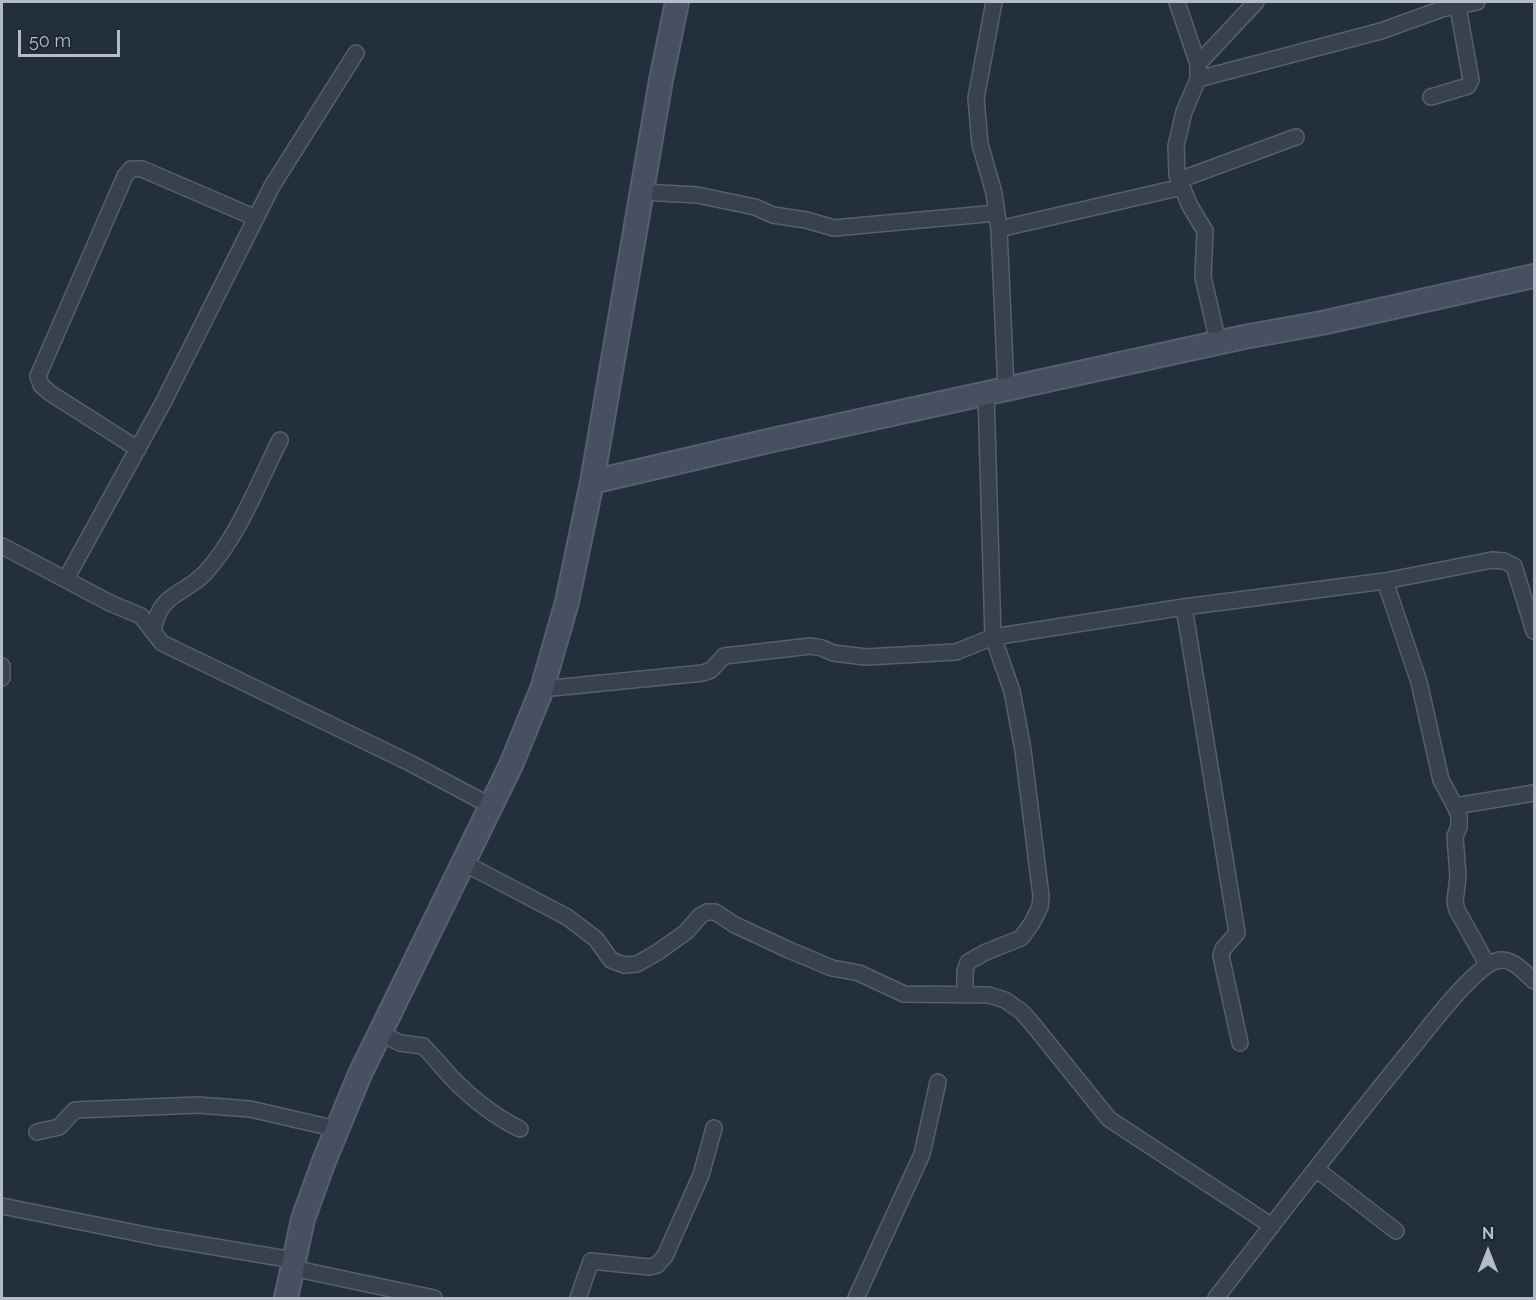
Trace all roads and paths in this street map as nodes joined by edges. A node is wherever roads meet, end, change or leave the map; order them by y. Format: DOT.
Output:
graph roads {
  1 [pos="677,2"];
  2 [pos="994,2"];
  3 [pos="1177,2"];
  4 [pos="1256,2"];
  5 [pos="1477,2"];
  6 [pos="1455,7"];
  7 [pos="356,53"];
  8 [pos="1198,71"];
  9 [pos="1431,97"];
  10 [pos="1296,137"];
  11 [pos="1180,184"];
  12 [pos="642,192"];
  13 [pos="997,213"];
  14 [pos="256,218"];
  15 [pos="999,229"];
  16 [pos="1534,276"];
  17 [pos="1218,342"];
  18 [pos="996,391"];
  19 [pos="280,440"];
  20 [pos="138,449"];
  21 [pos="592,482"];
  22 [pos="2,546"];
  23 [pos="66,579"];
  24 [pos="1385,581"];
  25 [pos="1184,607"];
  26 [pos="153,631"];
  27 [pos="1534,631"];
  28 [pos="993,637"];
  29 [pos="2,666"];
  30 [pos="2,678"];
  31 [pos="542,689"];
  32 [pos="1534,793"];
  33 [pos="491,806"];
  34 [pos="1455,806"];
  35 [pos="464,863"];
  36 [pos="1487,964"];
  37 [pos="1534,981"];
  38 [pos="965,994"];
  39 [pos="380,1033"];
  40 [pos="1240,1043"];
  41 [pos="938,1082"];
  42 [pos="714,1128"];
  43 [pos="337,1129"];
  44 [pos="520,1129"];
  45 [pos="37,1132"];
  46 [pos="1316,1169"];
  47 [pos="2,1206"];
  48 [pos="1272,1226"];
  49 [pos="1396,1231"];
  50 [pos="292,1264"];
  51 [pos="286,1299"];
  52 [pos="435,1299"];
  53 [pos="578,1299"];
  54 [pos="856,1299"];
  55 [pos="1216,1299"];
  1 -- 12 [label="street"];
  2 -- 13 [label="street"];
  3 -- 8 [label="street"];
  4 -- 8 [label="street"];
  5 -- 6 [label="street"];
  6 -- 8 [label="street"];
  6 -- 9 [label="street"];
  7 -- 14 [label="street"];
  8 -- 11 [label="street"];
  10 -- 11 [label="street"];
  11 -- 15 [label="street"];
  11 -- 17 [label="street"];
  12 -- 13 [label="street"];
  12 -- 21 [label="street"];
  13 -- 15 [label="street"];
  14 -- 20 [label="street"];
  14 -- 20 [label="street"];
  15 -- 18 [label="street"];
  16 -- 17 [label="street"];
  17 -- 18 [label="street"];
  18 -- 21 [label="street"];
  18 -- 28 [label="street"];
  19 -- 26 [label="street"];
  20 -- 23 [label="street"];
  21 -- 31 [label="street"];
  22 -- 23 [label="street"];
  23 -- 26 [label="street"];
  24 -- 25 [label="street"];
  24 -- 27 [label="street"];
  24 -- 34 [label="street"];
  25 -- 28 [label="street"];
  25 -- 40 [label="street"];
  26 -- 33 [label="street"];
  28 -- 31 [label="street"];
  28 -- 38 [label="street"];
  29 -- 30 [label="street"];
  31 -- 33 [label="street"];
  32 -- 34 [label="street"];
  33 -- 35 [label="street"];
  34 -- 36 [label="street"];
  35 -- 38 [label="street"];
  35 -- 39 [label="street"];
  36 -- 37 [label="street"];
  36 -- 46 [label="street"];
  38 -- 48 [label="street"];
  39 -- 43 [label="street"];
  39 -- 44 [label="street"];
  41 -- 54 [label="street"];
  42 -- 53 [label="street"];
  43 -- 45 [label="street"];
  43 -- 50 [label="street"];
  46 -- 48 [label="street"];
  46 -- 49 [label="street"];
  47 -- 50 [label="street"];
  48 -- 55 [label="street"];
  50 -- 51 [label="street"];
  50 -- 52 [label="street"];
}
